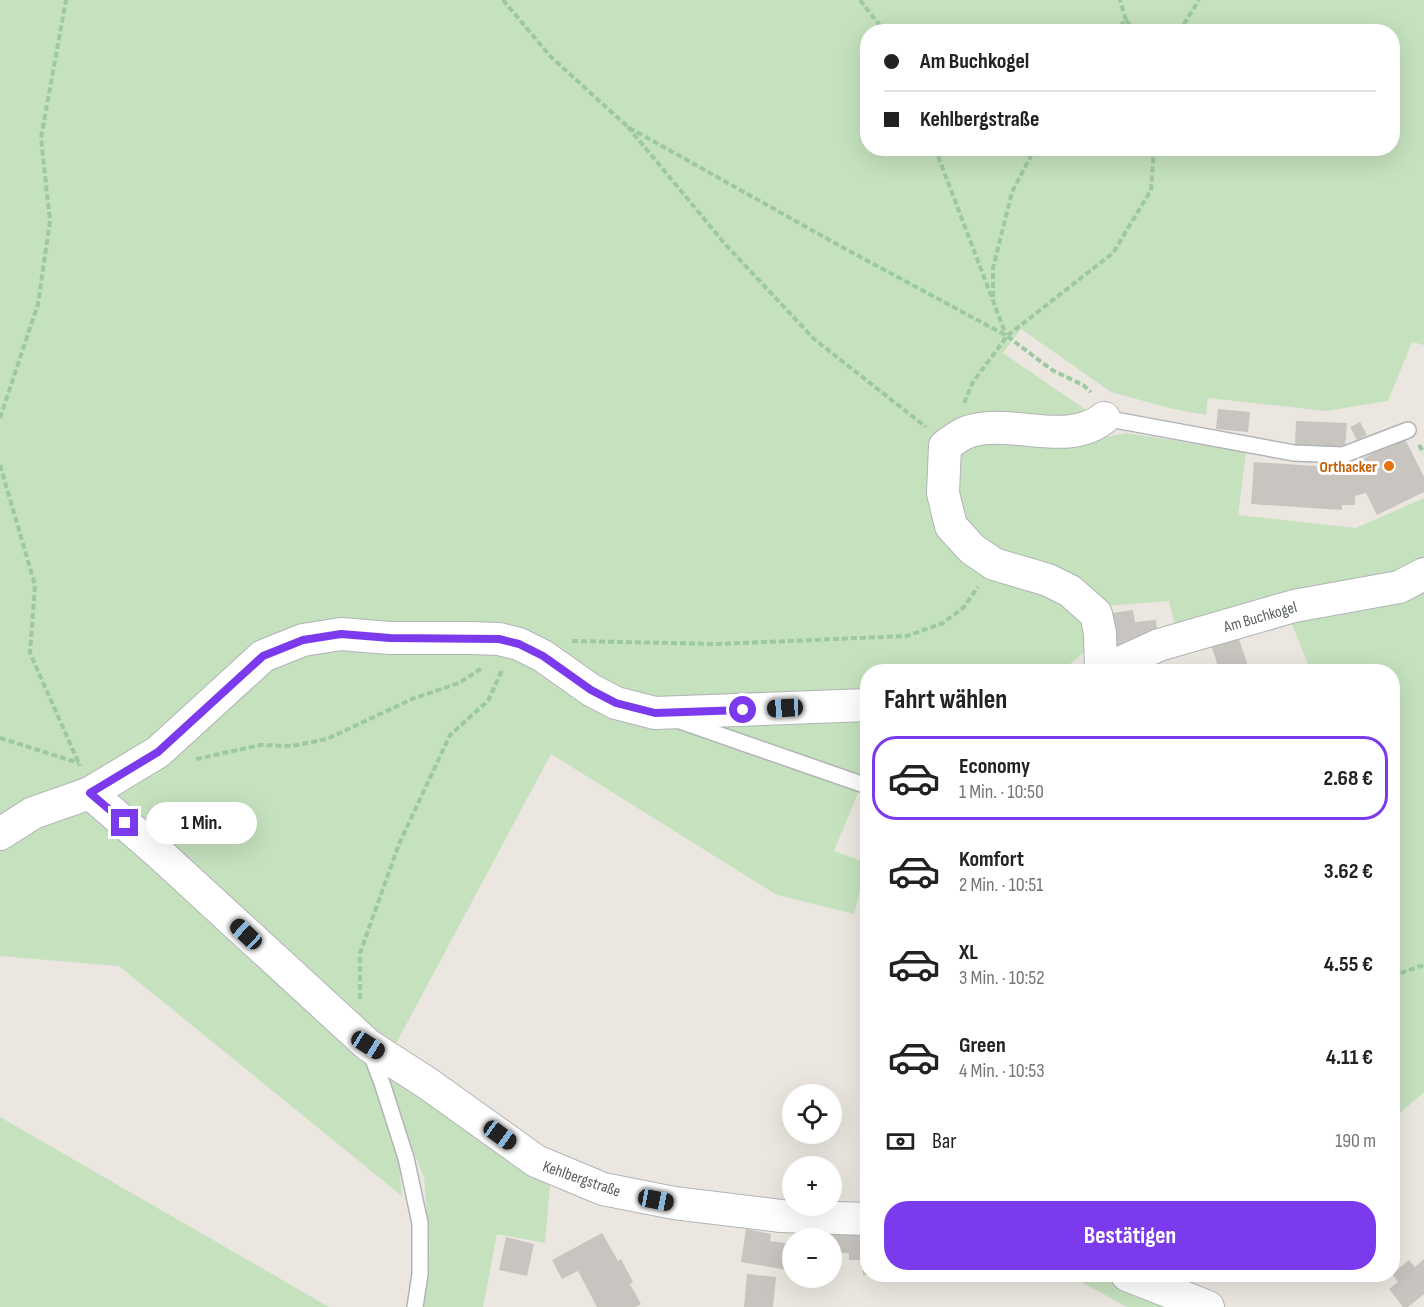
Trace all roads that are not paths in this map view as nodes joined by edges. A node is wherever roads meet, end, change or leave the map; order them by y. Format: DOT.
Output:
graph roads {
  1 [pos="1104,418"];
  2 [pos="1408,430"];
  3 [pos="1424,574"];
  4 [pos="1101,664"];
  5 [pos="1118,664"];
  6 [pos="860,705"];
  7 [pos="655,713"];
  8 [pos="860,783"];
  9 [pos="90,793"];
  10 [pos="0,834"];
  11 [pos="368,1045"];
  12 [pos="860,1219"];
  13 [pos="1145,1282"];
  14 [pos="415,1307"];
  15 [pos="1208,1307"];
  1 -- 2 [label="lane"];
  1 -- 4 [label="street"];
  3 -- 5 [label="street, Am Buchkogel"];
  6 -- 7 [label="street"];
  7 -- 8 [label="lane"];
  7 -- 9 [label="street"];
  9 -- 10 [label="street"];
  9 -- 11 [label="street, Kehlbergstraße"];
  11 -- 12 [label="street, Kehlbergstraße"];
  11 -- 14 [label="lane, Kehlbergstraße"];
  13 -- 15 [label="street"];
}
